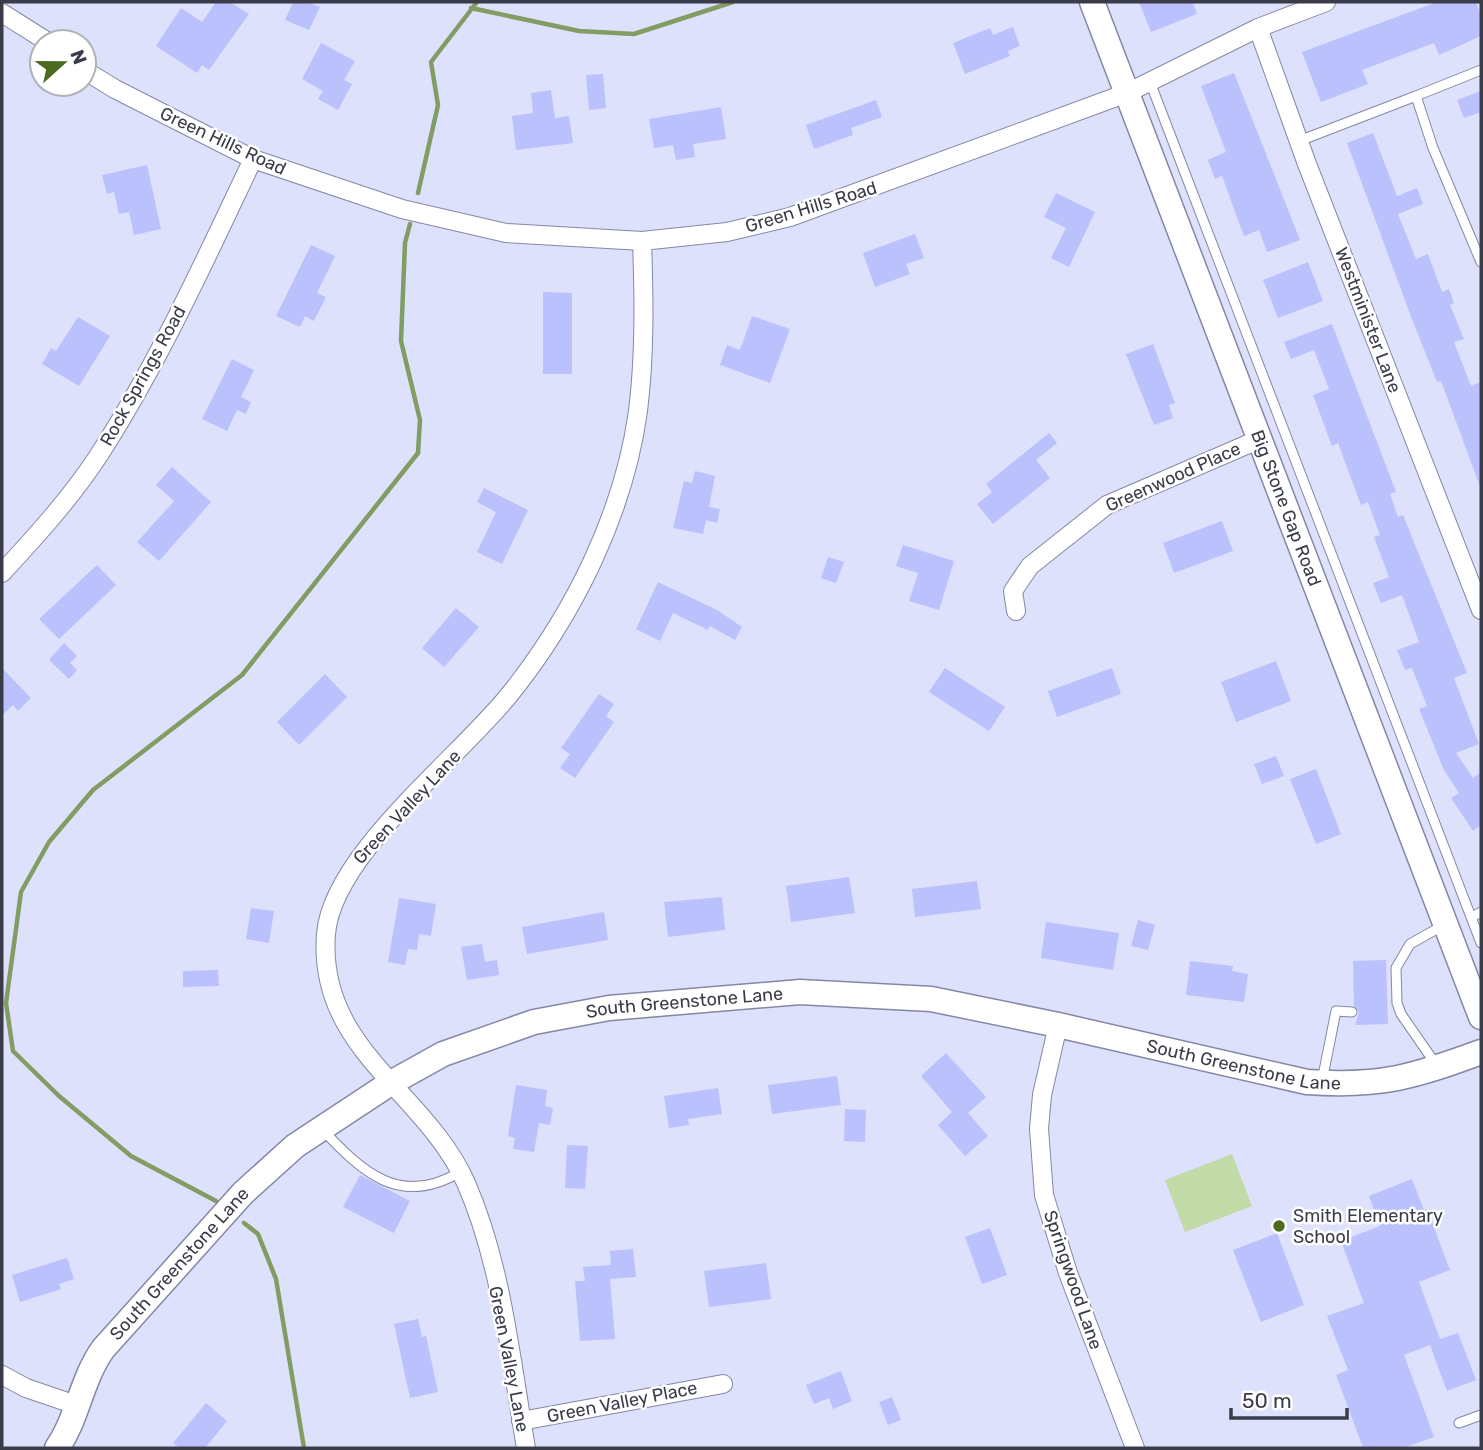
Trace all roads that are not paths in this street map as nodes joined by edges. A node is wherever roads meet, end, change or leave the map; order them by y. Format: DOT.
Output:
graph roads {
  1 [pos="1092,2"];
  2 [pos="1326,2"];
  3 [pos="2,13"];
  4 [pos="1258,28"];
  5 [pos="28,29"];
  6 [pos="1481,70"];
  7 [pos="98,79"];
  8 [pos="1150,82"];
  9 [pos="1127,93"];
  10 [pos="1416,96"];
  11 [pos="1299,141"];
  12 [pos="253,159"];
  13 [pos="642,241"];
  14 [pos="1481,262"];
  15 [pos="1260,439"];
  16 [pos="2,573"];
  17 [pos="1481,610"];
  18 [pos="1016,611"];
  19 [pos="1481,912"];
  20 [pos="1472,917"];
  21 [pos="1446,924"];
  22 [pos="1481,943"];
  23 [pos="1352,1012"];
  24 [pos="1481,1017"];
  25 [pos="1058,1025"];
  26 [pos="1481,1052"];
  27 [pos="1437,1068"];
  28 [pos="1322,1083"];
  29 [pos="389,1084"];
  30 [pos="321,1127"];
  31 [pos="460,1172"];
  32 [pos="2,1375"];
  33 [pos="723,1384"];
  34 [pos="76,1405"];
  35 [pos="1481,1415"];
  36 [pos="521,1421"];
  37 [pos="1459,1423"];
  38 [pos="57,1448"];
  39 [pos="526,1448"];
  40 [pos="1135,1448"];
  1 -- 9 [label="street, Big Stone Gap Road"];
  2 -- 4 [label="street, Green Hills Road"];
  3 -- 5 [label="street"];
  4 -- 8 [label="street, Green Hills Road"];
  4 -- 11 [label="street, Westminister Lane"];
  6 -- 10 [label="lane"];
  7 -- 12 [label="street, Green Hills Road"];
  8 -- 9 [label="street, Green Hills Road"];
  8 -- 20 [label="lane"];
  9 -- 13 [label="street, Green Hills Road"];
  9 -- 15 [label="street, Big Stone Gap Road"];
  10 -- 11 [label="lane"];
  10 -- 14 [label="lane"];
  11 -- 17 [label="street, Westminister Lane"];
  12 -- 13 [label="street, Green Hills Road"];
  12 -- 16 [label="street, Rock Springs Road"];
  13 -- 29 [label="street, Green Valley Lane"];
  15 -- 18 [label="street, Greenwood Place"];
  15 -- 21 [label="street, Big Stone Gap Road"];
  19 -- 20 [label="lane"];
  20 -- 22 [label="lane"];
  21 -- 24 [label="street, Big Stone Gap Road"];
  21 -- 27 [label="lane"];
  23 -- 28 [label="lane"];
  25 -- 28 [label="street, South Greenstone Lane"];
  25 -- 29 [label="street, South Greenstone Lane"];
  25 -- 40 [label="street, Springwood Lane"];
  26 -- 27 [label="street, South Greenstone Lane"];
  27 -- 28 [label="street, South Greenstone Lane"];
  29 -- 30 [label="street, South Greenstone Lane"];
  29 -- 31 [label="street, Green Valley Lane"];
  30 -- 31 [label="lane"];
  30 -- 34 [label="street, South Greenstone Lane"];
  31 -- 36 [label="street, Green Valley Lane"];
  32 -- 34 [label="street"];
  33 -- 36 [label="street, Green Valley Place"];
  34 -- 38 [label="street, South Greenstone Lane"];
  35 -- 37 [label="lane"];
  36 -- 39 [label="street, Green Valley Lane"];
}
